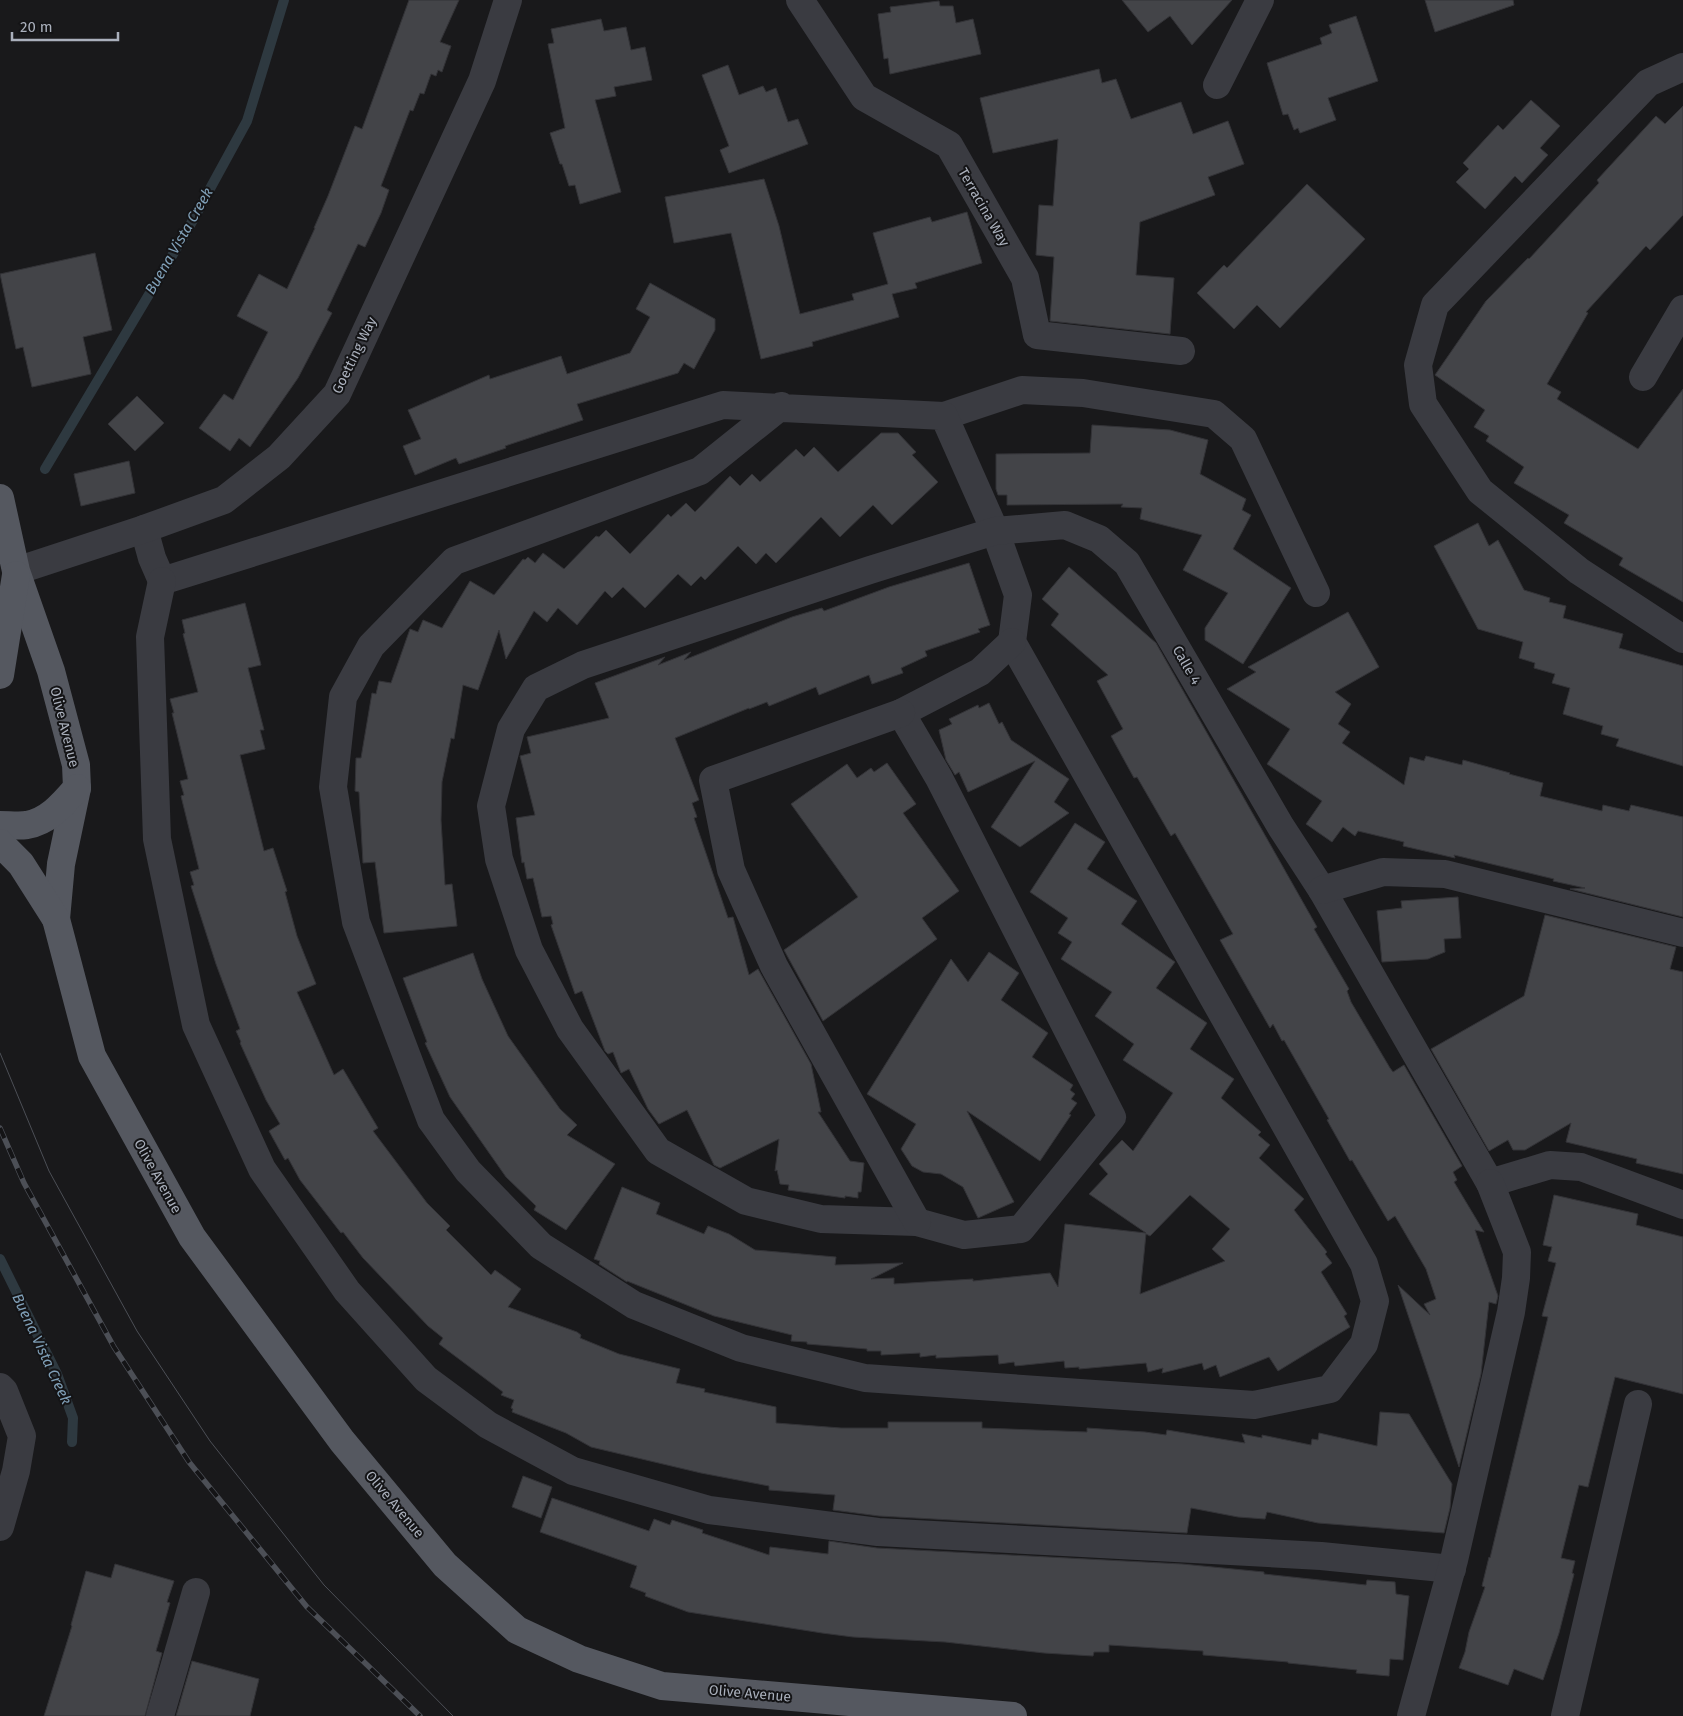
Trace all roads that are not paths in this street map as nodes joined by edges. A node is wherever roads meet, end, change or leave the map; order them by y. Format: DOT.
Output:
graph roads {
  1 [pos="508,0"];
  2 [pos="800,0"];
  3 [pos="1260,0"];
  4 [pos="1683,67"];
  5 [pos="1217,85"];
  6 [pos="1683,309"];
  7 [pos="1181,351"];
  8 [pos="1643,377"];
  9 [pos="781,406"];
  10 [pos="944,416"];
  11 [pos="0,498"];
  12 [pos="144,529"];
  13 [pos="995,531"];
  14 [pos="16,571"];
  15 [pos="162,580"];
  16 [pos="1316,593"];
  17 [pos="1683,639"];
  18 [pos="1012,642"];
  19 [pos="0,676"];
  20 [pos="901,713"];
  21 [pos="77,788"];
  22 [pos="0,825"];
  23 [pos="0,842"];
  24 [pos="1322,890"];
  25 [pos="56,919"];
  26 [pos="1683,933"];
  27 [pos="1490,1183"];
  28 [pos="1683,1205"];
  29 [pos="917,1222"];
  30 [pos="0,1387"];
  31 [pos="1638,1404"];
  32 [pos="0,1527"];
  33 [pos="1452,1569"];
  34 [pos="196,1592"];
  35 [pos="160,1716"];
  36 [pos="1014,1716"];
  37 [pos="1411,1716"];
  38 [pos="1565,1716"];
  1 -- 12 [label="street, Goetting Way"];
  2 -- 7 [label="street, Terracina Way"];
  3 -- 5 [label="street"];
  4 -- 17 [label="street"];
  6 -- 8 [label="street"];
  9 -- 10 [label="street"];
  9 -- 15 [label="street"];
  9 -- 18 [label="street"];
  10 -- 13 [label="street"];
  10 -- 16 [label="street"];
  11 -- 14 [label="main road, Olive Avenue"];
  12 -- 14 [label="street, Goetting Way"];
  12 -- 15 [label="street"];
  13 -- 18 [label="street"];
  13 -- 24 [label="street, Calle 4"];
  13 -- 29 [label="street, Calle 4"];
  14 -- 19 [label="main road, Olive Avenue"];
  14 -- 21 [label="main road, Olive Avenue"];
  15 -- 33 [label="street"];
  18 -- 20 [label="street"];
  20 -- 29 [label="street"];
  20 -- 29 [label="street, Calle 4"];
  21 -- 22 [label="main road"];
  21 -- 25 [label="main road, Olive Avenue"];
  23 -- 25 [label="main road, Olive Avenue"];
  24 -- 26 [label="street"];
  24 -- 27 [label="street, Calle 4"];
  25 -- 36 [label="main road, Olive Avenue"];
  27 -- 28 [label="street"];
  27 -- 33 [label="street, Calle 4"];
  30 -- 32 [label="street"];
  31 -- 38 [label="street"];
  33 -- 37 [label="street, Calle 4"];
  34 -- 35 [label="street"];
}
